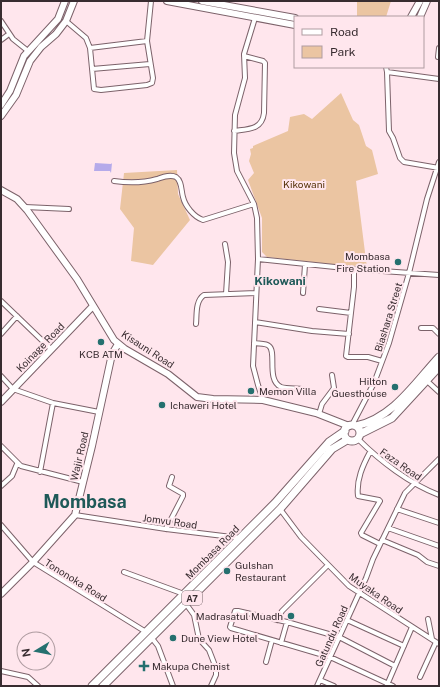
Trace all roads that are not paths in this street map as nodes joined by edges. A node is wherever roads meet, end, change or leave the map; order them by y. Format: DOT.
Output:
graph roads {
  1 [pos="66,1"];
  2 [pos="74,1"];
  3 [pos="151,1"];
  4 [pos="168,1"];
  5 [pos="202,1"];
  6 [pos="420,1"];
  7 [pos="427,1"];
  8 [pos="232,10"];
  9 [pos="412,16"];
  10 [pos="420,16"];
  11 [pos="255,18"];
  12 [pos="276,18"];
  13 [pos="294,18"];
  14 [pos="1,21"];
  15 [pos="66,21"];
  16 [pos="294,25"];
  17 [pos="9,34"];
  18 [pos="1,40"];
  19 [pos="147,40"];
  20 [pos="90,48"];
  21 [pos="439,48"];
  22 [pos="28,51"];
  23 [pos="244,56"];
  24 [pos="438,57"];
  25 [pos="150,64"];
  26 [pos="92,69"];
  27 [pos="386,69"];
  28 [pos="439,80"];
  29 [pos="1,106"];
  30 [pos="1,116"];
  31 [pos="234,131"];
  32 [pos="439,162"];
  33 [pos="438,168"];
  34 [pos="114,181"];
  35 [pos="1,190"];
  36 [pos="254,204"];
  37 [pos="25,207"];
  38 [pos="69,209"];
  39 [pos="225,244"];
  40 [pos="258,259"];
  41 [pos="305,265"];
  42 [pos="354,269"];
  43 [pos="409,273"];
  44 [pos="439,275"];
  45 [pos="256,293"];
  46 [pos="303,293"];
  47 [pos="226,294"];
  48 [pos="1,301"];
  49 [pos="93,306"];
  50 [pos="319,309"];
  51 [pos="351,313"];
  52 [pos="18,316"];
  53 [pos="255,322"];
  54 [pos="196,324"];
  55 [pos="421,328"];
  56 [pos="1,334"];
  57 [pos="349,334"];
  58 [pos="439,334"];
  59 [pos="254,343"];
  60 [pos="118,344"];
  61 [pos="51,349"];
  62 [pos="439,357"];
  63 [pos="382,362"];
  64 [pos="439,367"];
  65 [pos="1,376"];
  66 [pos="332,376"];
  67 [pos="426,380"];
  68 [pos="13,389"];
  69 [pos="303,389"];
  70 [pos="439,392"];
  71 [pos="263,400"];
  72 [pos="1,402"];
  73 [pos="53,403"];
  74 [pos="99,412"];
  75 [pos="319,414"];
  76 [pos="351,427"];
  77 [pos="359,437"];
  78 [pos="348,440"];
  79 [pos="1,446"];
  80 [pos="370,452"];
  81 [pos="439,460"];
  82 [pos="17,464"];
  83 [pos="40,472"];
  84 [pos="172,477"];
  85 [pos="83,482"];
  86 [pos="414,484"];
  87 [pos="1,486"];
  88 [pos="439,495"];
  89 [pos="280,509"];
  90 [pos="397,509"];
  91 [pos="75,515"];
  92 [pos="439,523"];
  93 [pos="1,525"];
  94 [pos="388,528"];
  95 [pos="166,529"];
  96 [pos="240,538"];
  97 [pos="381,542"];
  98 [pos="439,546"];
  99 [pos="33,562"];
  100 [pos="328,565"];
  101 [pos="439,566"];
  102 [pos="124,572"];
  103 [pos="359,593"];
  104 [pos="1,594"];
  105 [pos="184,594"];
  106 [pos="186,604"];
  107 [pos="428,619"];
  108 [pos="277,620"];
  109 [pos="347,620"];
  110 [pos="287,622"];
  111 [pos="412,627"];
  112 [pos="148,630"];
  113 [pos="431,632"];
  114 [pos="154,635"];
  115 [pos="427,636"];
  116 [pos="339,638"];
  117 [pos="272,640"];
  118 [pos="435,642"];
  119 [pos="281,643"];
  120 [pos="404,646"];
  121 [pos="330,657"];
  122 [pos="266,662"];
  123 [pos="396,666"];
  124 [pos="1,671"];
  125 [pos="420,677"];
  126 [pos="320,680"];
  127 [pos="388,685"];
  128 [pos="38,686"];
  129 [pos="92,686"];
  130 [pos="103,686"];
  131 [pos="173,686"];
  132 [pos="211,686"];
  133 [pos="317,686"];
  134 [pos="334,686"];
  135 [pos="393,686"];
  1 -- 22 [label="street"];
  2 -- 15 [label="street"];
  3 -- 19 [label="street"];
  4 -- 8 [label="street"];
  5 -- 8 [label="street"];
  6 -- 9 [label="street"];
  7 -- 10 [label="street"];
  8 -- 11 [label="street"];
  8 -- 12 [label="street"];
  11 -- 12 [label="street"];
  11 -- 23 [label="street"];
  12 -- 13 [label="street"];
  12 -- 16 [label="street"];
  14 -- 17 [label="street"];
  15 -- 20 [label="street"];
  15 -- 30 [label="street"];
  17 -- 18 [label="street"];
  17 -- 22 [label="street"];
  19 -- 20 [label="street"];
  19 -- 25 [label="street"];
  20 -- 26 [label="street"];
  21 -- 24 [label="street"];
  22 -- 29 [label="street"];
  23 -- 31 [label="street"];
  23 -- 31 [label="street"];
  25 -- 26 [label="street"];
  25 -- 26 [label="street"];
  27 -- 28 [label="street"];
  27 -- 33 [label="street"];
  31 -- 36 [label="street"];
  32 -- 33 [label="street, Biashara Street"];
  33 -- 43 [label="street, Biashara Street"];
  34 -- 36 [label="street"];
  35 -- 37 [label="street, Kisauni Road"];
  36 -- 40 [label="street"];
  37 -- 38 [label="street"];
  37 -- 49 [label="street, Kisauni Road"];
  39 -- 47 [label="street"];
  40 -- 41 [label="street"];
  40 -- 45 [label="street"];
  41 -- 42 [label="street"];
  41 -- 46 [label="street"];
  42 -- 43 [label="street"];
  42 -- 51 [label="street"];
  43 -- 44 [label="street"];
  43 -- 63 [label="street, Biashara Street"];
  45 -- 47 [label="street"];
  45 -- 53 [label="street"];
  47 -- 54 [label="street"];
  48 -- 52 [label="street"];
  49 -- 60 [label="street, Kisauni Road"];
  49 -- 61 [label="street, Koinage Road"];
  50 -- 51 [label="street"];
  51 -- 57 [label="street"];
  52 -- 56 [label="street"];
  52 -- 61 [label="street"];
  53 -- 57 [label="street"];
  53 -- 59 [label="street"];
  55 -- 58 [label="street"];
  57 -- 63 [label="street"];
  59 -- 69 [label="street"];
  59 -- 71 [label="street"];
  60 -- 71 [label="street, Kisauni Road"];
  60 -- 74 [label="street, Wajir Road"];
  61 -- 68 [label="street, Koinage Road"];
  62 -- 76 [label="highway, Mombasa Road / A7"];
  63 -- 76 [label="street, Biashara Street"];
  64 -- 67 [label="highway"];
  65 -- 68 [label="street"];
  66 -- 75 [label="street"];
  67 -- 70 [label="street"];
  67 -- 77 [label="highway"];
  68 -- 72 [label="street, Koinage Road"];
  68 -- 73 [label="street"];
  71 -- 75 [label="street, Kisauni Road"];
  73 -- 74 [label="street"];
  73 -- 83 [label="street"];
  74 -- 85 [label="street, Wajir Road"];
  75 -- 76 [label="street, Kisauni Road"];
  76 -- 77 [label="highway"];
  76 -- 78 [label="highway"];
  76 -- 96 [label="highway, Mombasa Road / A7"];
  77 -- 78 [label="highway"];
  77 -- 80 [label="street, Faza Road"];
  78 -- 89 [label="highway, Mombasa Road / A7"];
  79 -- 82 [label="street"];
  80 -- 86 [label="street, Faza Road"];
  80 -- 97 [label="street"];
  81 -- 86 [label="street, Gatundu Road"];
  82 -- 83 [label="street"];
  82 -- 87 [label="street"];
  83 -- 85 [label="street"];
  84 -- 95 [label="street"];
  85 -- 91 [label="street, Wajir Road"];
  86 -- 88 [label="street, Faza Road"];
  86 -- 90 [label="street, Gatundu Road"];
  89 -- 100 [label="street, Muyaka Road"];
  89 -- 106 [label="highway, Mombasa Road / A7"];
  90 -- 92 [label="street"];
  90 -- 94 [label="street, Gatundu Road"];
  91 -- 95 [label="street, Jomvu Road"];
  91 -- 99 [label="street, Wajir Road"];
  93 -- 99 [label="street, Tononoka Road"];
  94 -- 97 [label="street, Gatundu Road"];
  94 -- 98 [label="street"];
  95 -- 96 [label="street, Jomvu Road"];
  96 -- 105 [label="highway, Mombasa Road / A7"];
  97 -- 101 [label="street"];
  97 -- 103 [label="street, Gatundu Road"];
  99 -- 104 [label="street, Wajir Road"];
  99 -- 112 [label="street, Tononoka Road"];
  100 -- 103 [label="street, Muyaka Road"];
  100 -- 108 [label="street"];
  102 -- 105 [label="street"];
  103 -- 109 [label="street, Gatundu Road"];
  103 -- 111 [label="street, Muyaka Road"];
  105 -- 112 [label="highway, Mombasa Road / A7"];
  106 -- 114 [label="highway, Mombasa Road / A7"];
  106 -- 132 [label="street"];
  107 -- 113 [label="street"];
  108 -- 110 [label="street"];
  108 -- 117 [label="street"];
  109 -- 116 [label="street, Gatundu Road"];
  109 -- 120 [label="street"];
  110 -- 116 [label="street"];
  110 -- 119 [label="street"];
  111 -- 115 [label="street, Muyaka Road"];
  111 -- 120 [label="street"];
  112 -- 114 [label="highway"];
  112 -- 129 [label="highway, Mombasa Road / A7"];
  113 -- 115 [label="street"];
  113 -- 118 [label="street"];
  114 -- 130 [label="highway, Mombasa Road / A7"];
  114 -- 131 [label="street"];
  115 -- 118 [label="street, Muyaka Road"];
  116 -- 121 [label="street, Gatundu Road"];
  116 -- 123 [label="street"];
  117 -- 119 [label="street"];
  117 -- 122 [label="street"];
  118 -- 125 [label="street"];
  119 -- 121 [label="street"];
  120 -- 123 [label="street"];
  121 -- 126 [label="street, Gatundu Road"];
  121 -- 127 [label="street"];
  123 -- 127 [label="street"];
  124 -- 128 [label="street"];
  126 -- 133 [label="street, Gatundu Road"];
  126 -- 134 [label="street"];
  127 -- 135 [label="street"];
}
